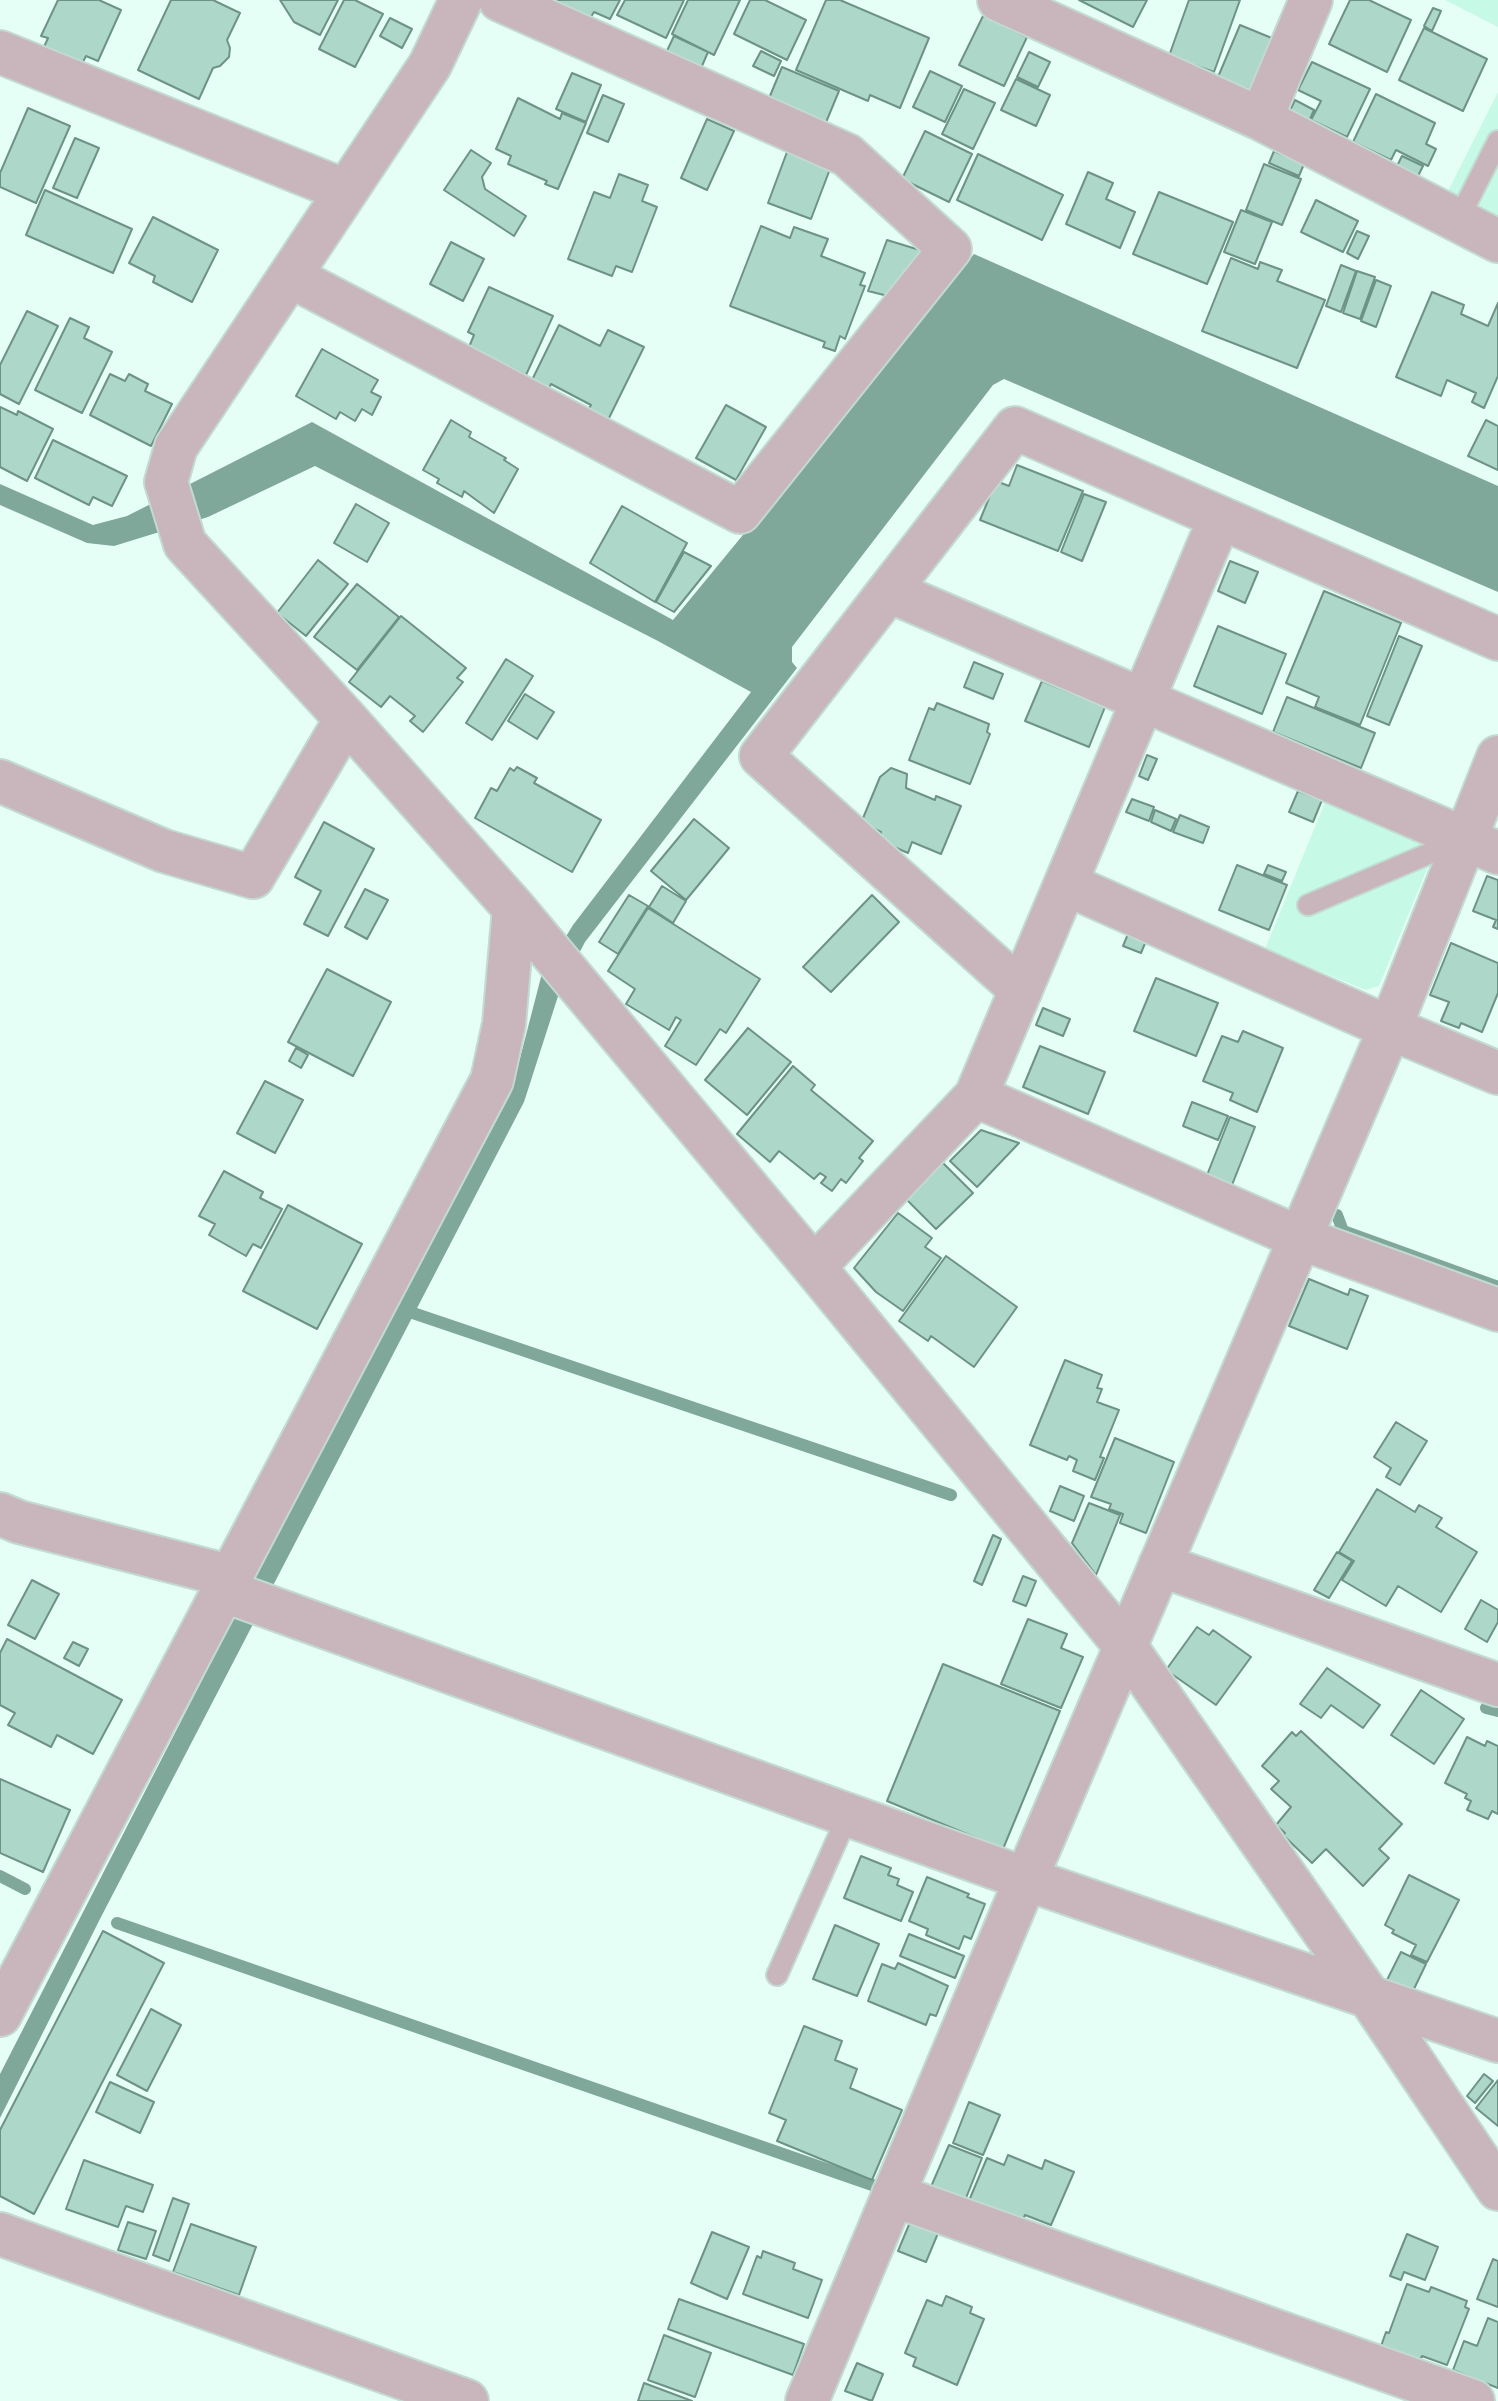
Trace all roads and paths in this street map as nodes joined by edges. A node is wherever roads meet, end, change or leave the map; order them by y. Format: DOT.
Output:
graph roads {
  1 [pos="461,0"];
  2 [pos="500,0"];
  3 [pos="999,0"];
  4 [pos="1311,0"];
  5 [pos="0,52"];
  6 [pos="1261,119"];
  7 [pos="1498,141"];
  8 [pos="346,191"];
  9 [pos="1458,220"];
  10 [pos="1498,241"];
  11 [pos="290,276"];
  12 [pos="1220,518"];
  13 [pos="889,591"];
  14 [pos="1498,639"];
  15 [pos="1143,700"];
  16 [pos="346,719"];
  17 [pos="1498,757"];
  18 [pos="0,781"];
  19 [pos="1482,846"];
  20 [pos="1066,884"];
  21 [pos="1308,905"];
  22 [pos="514,908"];
  23 [pos="1021,990"];
  24 [pos="1390,1028"];
  25 [pos="1498,1073"];
  26 [pos="976,1096"];
  27 [pos="1300,1238"];
  28 [pos="814,1267"];
  29 [pos="1498,1310"];
  30 [pos="0,1514"];
  31 [pos="1160,1565"];
  32 [pos="239,1592"];
  33 [pos="1126,1647"];
  34 [pos="1498,1685"];
  35 [pos="848,1815"];
  36 [pos="1026,1879"];
  37 [pos="777,1975"];
  38 [pos="1368,1995"];
  39 [pos="0,2015"];
  40 [pos="1498,2041"];
  41 [pos="1498,2189"];
  42 [pos="893,2195"];
  43 [pos="0,2234"];
  44 [pos="467,2401"];
  45 [pos="807,2401"];
  46 [pos="1473,2401"];
  1 -- 8 [label="street"];
  2 -- 11 [label="street"];
  3 -- 6 [label="street"];
  4 -- 6 [label="street"];
  5 -- 8 [label="street"];
  6 -- 9 [label="street"];
  7 -- 9 [label="lane"];
  8 -- 11 [label="street"];
  9 -- 10 [label="street"];
  11 -- 16 [label="street"];
  12 -- 13 [label="street"];
  12 -- 14 [label="street"];
  12 -- 15 [label="street"];
  13 -- 15 [label="street"];
  13 -- 23 [label="street"];
  15 -- 19 [label="street"];
  15 -- 20 [label="street"];
  16 -- 18 [label="street"];
  16 -- 22 [label="street"];
  17 -- 19 [label="street"];
  19 -- 21 [label="lane"];
  19 -- 24 [label="street"];
  20 -- 23 [label="street"];
  20 -- 24 [label="street"];
  22 -- 28 [label="street"];
  22 -- 32 [label="street"];
  23 -- 26 [label="street"];
  24 -- 25 [label="street"];
  24 -- 27 [label="street"];
  26 -- 27 [label="street"];
  26 -- 28 [label="street"];
  27 -- 29 [label="street"];
  27 -- 31 [label="street"];
  28 -- 33 [label="street"];
  30 -- 32 [label="street"];
  31 -- 33 [label="street"];
  31 -- 34 [label="street"];
  32 -- 35 [label="street"];
  32 -- 39 [label="street"];
  33 -- 36 [label="street"];
  33 -- 38 [label="street"];
  35 -- 36 [label="street"];
  35 -- 37 [label="lane"];
  36 -- 38 [label="street"];
  36 -- 42 [label="street"];
  38 -- 40 [label="street"];
  38 -- 41 [label="street"];
  42 -- 45 [label="street"];
  42 -- 46 [label="street"];
  43 -- 44 [label="street"];
}
